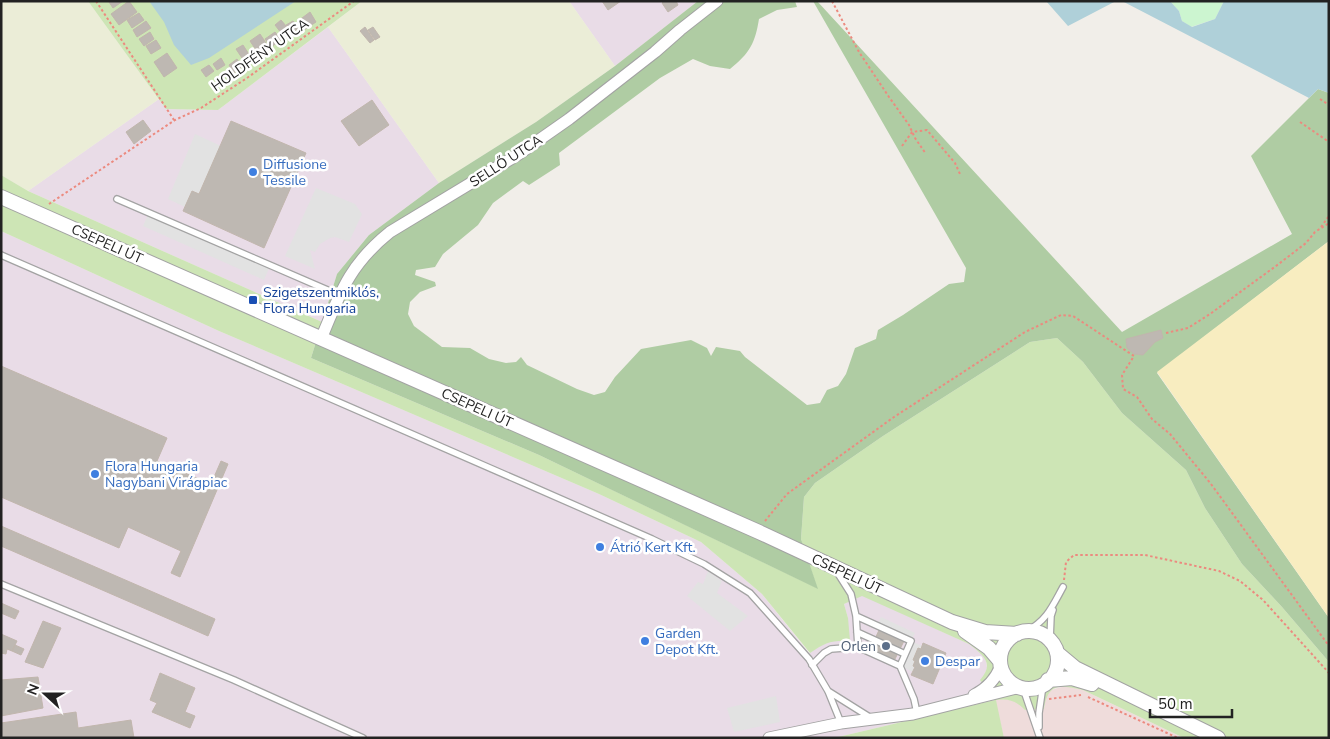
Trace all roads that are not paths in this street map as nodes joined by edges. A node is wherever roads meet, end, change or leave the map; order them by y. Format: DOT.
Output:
graph roads {
  1 [pos="717,1"];
  2 [pos="1,197"];
  3 [pos="117,199"];
  4 [pos="1,255"];
  5 [pos="339,295"];
  6 [pos="321,339"];
  7 [pos="835,568"];
  8 [pos="1,584"];
  9 [pos="856,616"];
  10 [pos="952,622"];
  11 [pos="857,632"];
  12 [pos="1022,632"];
  13 [pos="1050,640"];
  14 [pos="858,647"];
  15 [pos="1057,653"];
  16 [pos="905,654"];
  17 [pos="1001,663"];
  18 [pos="812,665"];
  19 [pos="900,666"];
  20 [pos="1046,682"];
  21 [pos="1022,687"];
  22 [pos="828,691"];
  23 [pos="1136,698"];
  24 [pos="938,708"];
  25 [pos="917,713"];
  26 [pos="874,720"];
  27 [pos="841,724"];
  28 [pos="1040,737"];
  29 [pos="363,738"];
  30 [pos="769,738"];
  31 [pos="1218,738"];
  1 -- 5 [label="street, SELLŐ UTCA"];
  2 -- 6 [label="street, CSEPELI ÚT"];
  3 -- 5 [label="lane"];
  4 -- 18 [label="lane"];
  5 -- 6 [label="street, SELLŐ UTCA"];
  6 -- 7 [label="street, CSEPELI ÚT"];
  7 -- 9 [label="lane"];
  7 -- 10 [label="street, CSEPELI ÚT"];
  8 -- 29 [label="lane"];
  9 -- 11 [label="lane"];
  9 -- 16 [label="lane"];
  10 -- 12 [label="street, CSEPELI ÚT"];
  10 -- 17 [label="street, CSEPELI ÚT"];
  11 -- 14 [label="lane"];
  11 -- 16 [label="lane"];
  12 -- 13 [label="street"];
  12 -- 13 [label="lane"];
  12 -- 17 [label="street"];
  13 -- 15 [label="street"];
  14 -- 18 [label="lane"];
  14 -- 19 [label="lane"];
  15 -- 20 [label="street"];
  15 -- 23 [label="street"];
  16 -- 19 [label="lane"];
  17 -- 21 [label="street"];
  17 -- 24 [label="street"];
  18 -- 22 [label="lane"];
  19 -- 25 [label="lane"];
  20 -- 21 [label="street"];
  20 -- 23 [label="street"];
  20 -- 28 [label="lane"];
  21 -- 24 [label="street"];
  21 -- 28 [label="lane"];
  22 -- 26 [label="lane"];
  22 -- 27 [label="lane"];
  23 -- 31 [label="street"];
  24 -- 25 [label="street"];
  25 -- 26 [label="street"];
  26 -- 27 [label="street"];
  27 -- 30 [label="street"];
}
